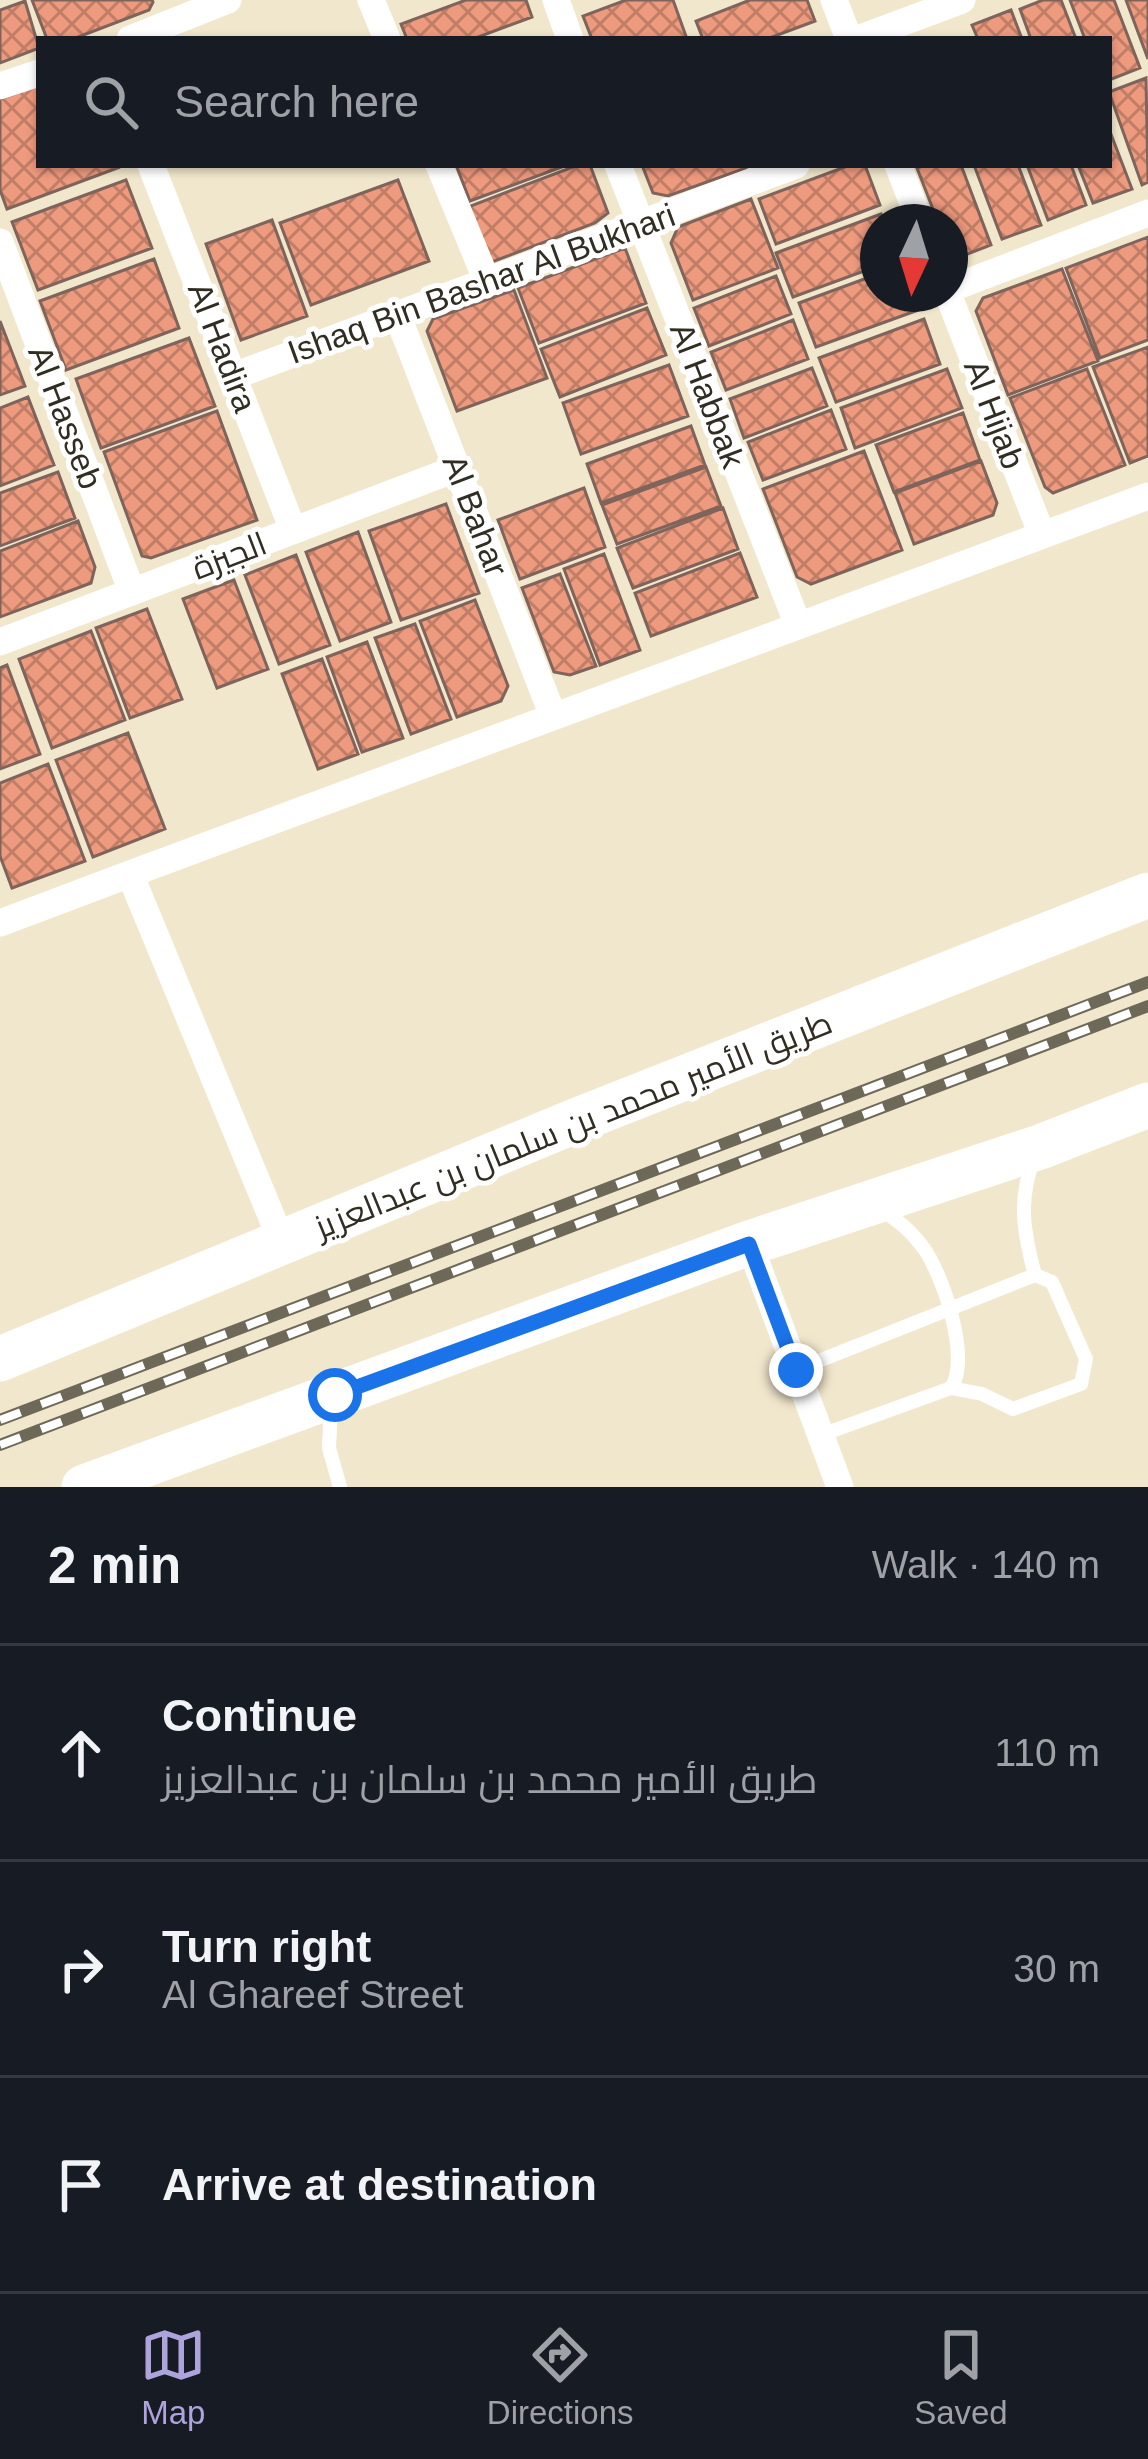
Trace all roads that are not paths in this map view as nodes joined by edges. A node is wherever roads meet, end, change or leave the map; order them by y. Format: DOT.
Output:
graph roads {
  1 [pos="228,0"];
  2 [pos="371,0"];
  3 [pos="556,0"];
  4 [pos="834,0"];
  5 [pos="962,0"];
  6 [pos="193,6"];
  7 [pos="136,36"];
  8 [pos="386,36"];
  9 [pos="570,36"];
  10 [pos="852,36"];
  11 [pos="861,36"];
  12 [pos="36,74"];
  13 [pos="0,86"];
  14 [pos="153,168"];
  15 [pos="440,168"];
  16 [pos="620,168"];
  17 [pos="788,168"];
  18 [pos="899,168"];
  19 [pos="913,204"];
  20 [pos="1148,213"];
  21 [pos="641,224"];
  22 [pos="0,242"];
  23 [pos="487,281"];
  24 [pos="968,284"];
  25 [pos="957,312"];
  26 [pos="397,314"];
  27 [pos="234,376"];
  28 [pos="458,468"];
  29 [pos="1148,496"];
  30 [pos="293,530"];
  31 [pos="1042,535"];
  32 [pos="132,592"];
  33 [pos="798,625"];
  34 [pos="0,642"];
  35 [pos="554,716"];
  36 [pos="130,874"];
  37 [pos="1148,895"];
  38 [pos="0,923"];
  39 [pos="1148,1105"];
  40 [pos="1040,1147"];
  41 [pos="869,1204"];
  42 [pos="282,1242"];
  43 [pos="749,1244"];
  44 [pos="1035,1275"];
  45 [pos="947,1310"];
  46 [pos="0,1359"];
  47 [pos="796,1370"];
  48 [pos="951,1388"];
  49 [pos="335,1395"];
  50 [pos="821,1436"];
  51 [pos="84,1487"];
  52 [pos="340,1487"];
  53 [pos="840,1487"];
  1 -- 6 [label="street"];
  2 -- 8 [label="street"];
  3 -- 9 [label="street"];
  4 -- 10 [label="street"];
  5 -- 11 [label="street"];
  6 -- 7 [label="street"];
  12 -- 13 [label="street"];
  14 -- 27 [label="street, Al Hadira"];
  15 -- 23 [label="street"];
  16 -- 21 [label="street, Al Habbak"];
  17 -- 21 [label="street, Ishaq Bin Bashar Al Bukhari"];
  18 -- 19 [label="street"];
  20 -- 24 [label="street"];
  21 -- 23 [label="street, Ishaq Bin Bashar Al Bukhari"];
  21 -- 33 [label="street, Al Habbak"];
  22 -- 32 [label="street, Al Hasseb"];
  23 -- 26 [label="street, Ishaq Bin Bashar Al Bukhari"];
  25 -- 31 [label="street, Al Hijab"];
  26 -- 27 [label="street, Ishaq Bin Bashar Al Bukhari"];
  26 -- 28 [label="street, Al Bahar"];
  27 -- 30 [label="street, Al Hadira"];
  28 -- 30 [label="street, الجيزة"];
  28 -- 35 [label="street, Al Bahar"];
  29 -- 31 [label="street"];
  30 -- 32 [label="street, الجيزة"];
  31 -- 33 [label="street"];
  32 -- 34 [label="street, الجيزة"];
  33 -- 35 [label="street"];
  35 -- 36 [label="street"];
  36 -- 38 [label="street"];
  36 -- 42 [label="street"];
  37 -- 42 [label="main road, طريق الأمير محمد بن سلمان بن عبدالعزيز"];
  39 -- 40 [label="main road"];
  40 -- 41 [label="main road"];
  40 -- 44 [label="lane"];
  41 -- 43 [label="main road"];
  41 -- 45 [label="lane"];
  42 -- 46 [label="main road, طريق الأمير محمد بن سلمان بن عبدالعزيز"];
  43 -- 47 [label="street"];
  43 -- 49 [label="main road"];
  44 -- 45 [label="lane"];
  44 -- 48 [label="lane"];
  45 -- 47 [label="lane"];
  45 -- 48 [label="lane"];
  47 -- 50 [label="street"];
  48 -- 50 [label="lane"];
  49 -- 51 [label="main road"];
  49 -- 52 [label="lane"];
  50 -- 53 [label="street"];
}
